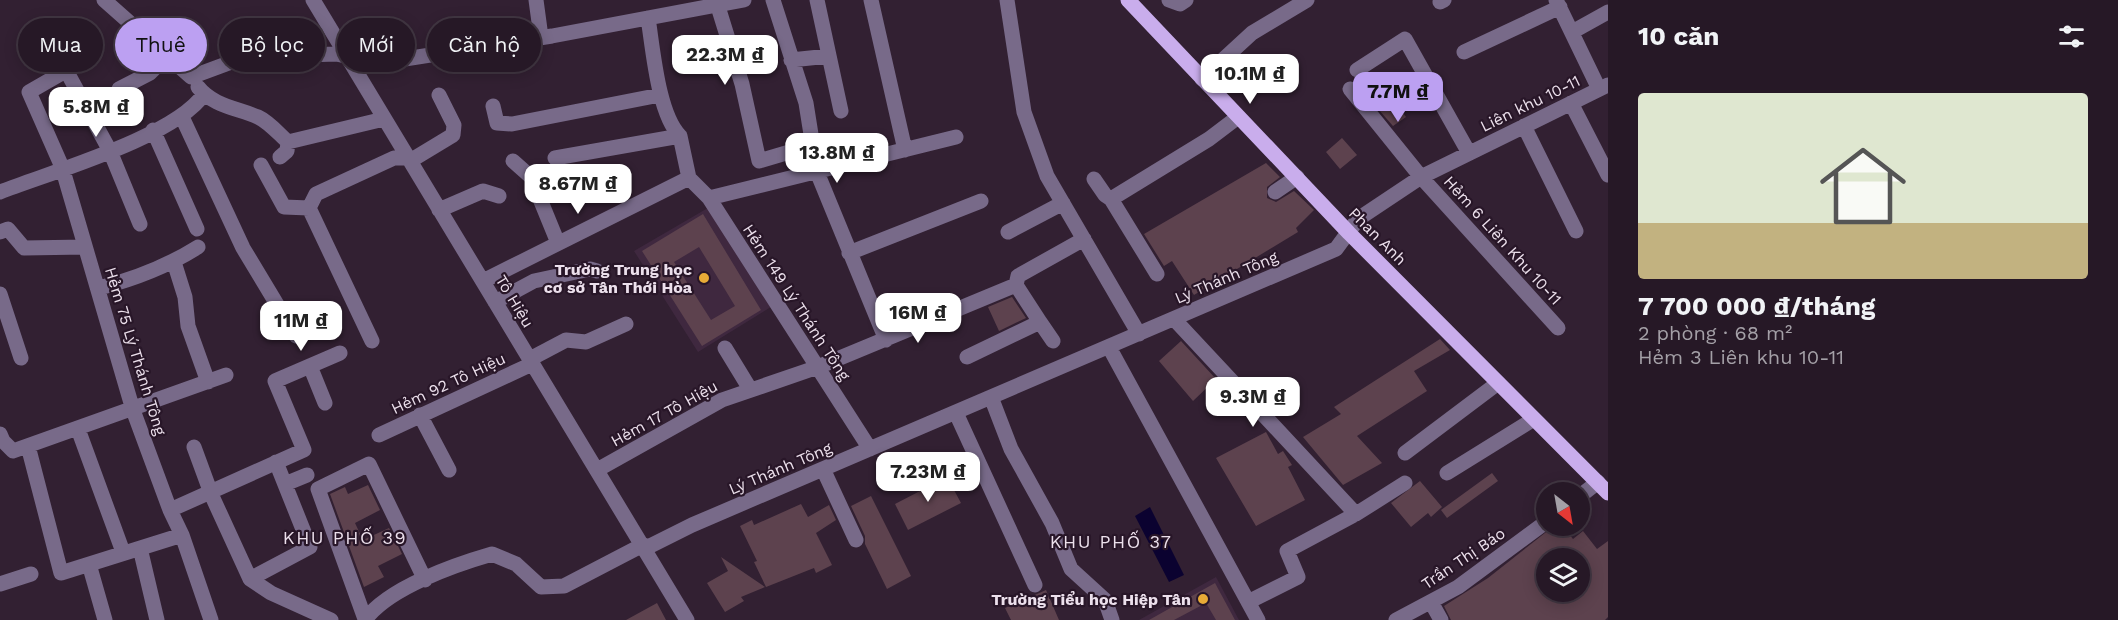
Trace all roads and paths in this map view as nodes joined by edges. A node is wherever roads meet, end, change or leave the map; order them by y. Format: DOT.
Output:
graph roads {
  1 [pos="313,0"];
  2 [pos="536,0"];
  3 [pos="744,0"];
  4 [pos="773,0"];
  5 [pos="817,0"];
  6 [pos="871,0"];
  7 [pos="1007,0"];
  8 [pos="1129,0"];
  9 [pos="1169,0"];
  10 [pos="1186,0"];
  11 [pos="1307,0"];
  12 [pos="114,2"];
  13 [pos="716,2"];
  14 [pos="1558,3"];
  15 [pos="1608,12"];
  16 [pos="130,18"];
  17 [pos="538,18"];
  18 [pos="648,18"];
  19 [pos="1572,32"];
  20 [pos="541,38"];
  21 [pos="337,40"];
  22 [pos="1464,52"];
  23 [pos="337,54"];
  24 [pos="829,56"];
  25 [pos="791,60"];
  26 [pos="1357,70"];
  27 [pos="67,72"];
  28 [pos="151,72"];
  29 [pos="186,72"];
  30 [pos="356,72"];
  31 [pos="191,77"];
  32 [pos="1202,79"];
  33 [pos="1604,87"];
  34 [pos="119,89"];
  35 [pos="1350,89"];
  36 [pos="204,94"];
  37 [pos="440,94"];
  38 [pos="660,95"];
  39 [pos="1571,103"];
  40 [pos="493,106"];
  41 [pos="841,111"];
  42 [pos="182,117"];
  43 [pos="1238,117"];
  44 [pos="384,119"];
  45 [pos="1524,126"];
  46 [pos="153,130"];
  47 [pos="680,136"];
  48 [pos="956,137"];
  49 [pos="288,142"];
  50 [pos="813,145"];
  51 [pos="905,150"];
  52 [pos="110,151"];
  53 [pos="1469,153"];
  54 [pos="280,157"];
  55 [pos="555,158"];
  56 [pos="409,160"];
  57 [pos="513,161"];
  58 [pos="261,165"];
  59 [pos="62,167"];
  60 [pos="817,172"];
  61 [pos="1608,175"];
  62 [pos="1297,177"];
  63 [pos="1421,177"];
  64 [pos="689,178"];
  65 [pos="1094,178"];
  66 [pos="0,192"];
  67 [pos="1275,192"];
  68 [pos="499,196"];
  69 [pos="709,198"];
  70 [pos="1111,199"];
  71 [pos="981,201"];
  72 [pos="1063,203"];
  73 [pos="309,208"];
  74 [pos="439,210"];
  75 [pos="140,224"];
  76 [pos="197,229"];
  77 [pos="1576,231"];
  78 [pos="0,232"];
  79 [pos="1008,232"];
  80 [pos="1349,233"];
  81 [pos="1084,239"];
  82 [pos="558,243"];
  83 [pos="85,247"];
  84 [pos="198,247"];
  85 [pos="849,254"];
  86 [pos="174,262"];
  87 [pos="597,271"];
  88 [pos="1157,274"];
  89 [pos="483,281"];
  90 [pos="99,288"];
  91 [pos="1022,290"];
  92 [pos="0,294"];
  93 [pos="495,302"];
  94 [pos="1174,319"];
  95 [pos="1040,322"];
  96 [pos="626,324"];
  97 [pos="1558,328"];
  98 [pos="1139,334"];
  99 [pos="296,336"];
  100 [pos="886,340"];
  101 [pos="372,341"];
  102 [pos="1053,341"];
  103 [pos="1109,347"];
  104 [pos="724,348"];
  105 [pos="340,353"];
  106 [pos="967,357"];
  107 [pos="21,358"];
  108 [pos="531,362"];
  109 [pos="310,366"];
  110 [pos="818,367"];
  111 [pos="226,375"];
  112 [pos="208,382"];
  113 [pos="1498,383"];
  114 [pos="750,389"];
  115 [pos="991,397"];
  116 [pos="325,403"];
  117 [pos="133,410"];
  118 [pos="956,413"];
  119 [pos="420,415"];
  120 [pos="1534,419"];
  121 [pos="78,429"];
  122 [pos="0,434"];
  123 [pos="380,435"];
  124 [pos="28,446"];
  125 [pos="194,447"];
  126 [pos="870,449"];
  127 [pos="1405,453"];
  128 [pos="276,462"];
  129 [pos="823,469"];
  130 [pos="449,470"];
  131 [pos="597,470"];
  132 [pos="1446,472"];
  133 [pos="307,475"];
  134 [pos="1405,483"];
  135 [pos="285,484"];
  136 [pos="1603,488"];
  137 [pos="211,490"];
  138 [pos="170,510"];
  139 [pos="1356,514"];
  140 [pos="1536,530"];
  141 [pos="182,535"];
  142 [pos="856,540"];
  143 [pos="643,547"];
  144 [pos="140,548"];
  145 [pos="123,552"];
  146 [pos="92,571"];
  147 [pos="31,574"];
  148 [pos="250,579"];
  149 [pos="424,580"];
  150 [pos="0,584"];
  151 [pos="1035,585"];
  152 [pos="1248,602"];
  153 [pos="1431,602"];
  154 [pos="105,620"];
  155 [pos="157,620"];
  156 [pos="211,620"];
  157 [pos="332,620"];
  158 [pos="365,620"];
  159 [pos="687,620"];
  160 [pos="1112,620"];
  161 [pos="1258,620"];
  162 [pos="1396,620"];
  163 [pos="1441,620"];
  1 -- 21 [label="street, Tô Hiệu"];
  2 -- 17 [label="street"];
  3 -- 13 [label="street"];
  4 -- 25 [label="street"];
  5 -- 24 [label="street"];
  6 -- 51 [label="street"];
  7 -- 72 [label="street"];
  8 -- 32 [label="main road, Phan Anh"];
  9 -- 10 [label="street"];
  11 -- 32 [label="street"];
  12 -- 16 [label="street"];
  13 -- 18 [label="street"];
  13 -- 50 [label="street"];
  14 -- 19 [label="street"];
  14 -- 22 [label="street"];
  15 -- 19 [label="street"];
  18 -- 20 [label="street"];
  18 -- 38 [label="street"];
  19 -- 33 [label="street"];
  23 -- 31 [label="street"];
  24 -- 25 [label="street"];
  24 -- 41 [label="street"];
  25 -- 50 [label="street"];
  26 -- 53 [label="street"];
  27 -- 52 [label="street"];
  27 -- 59 [label="street, Hẻm 75 Lý Thánh Tông"];
  28 -- 34 [label="street"];
  29 -- 31 [label="street"];
  30 -- 44 [label="street, Tô Hiệu"];
  31 -- 36 [label="street"];
  32 -- 43 [label="main road, Phan Anh"];
  33 -- 39 [label="street, Liên khu 10-11"];
  35 -- 63 [label="street, Hẻm 6 Liên Khu 10-11"];
  36 -- 42 [label="street"];
  36 -- 49 [label="street"];
  37 -- 56 [label="street"];
  38 -- 40 [label="street"];
  38 -- 47 [label="street"];
  39 -- 45 [label="street, Liên khu 10-11"];
  39 -- 61 [label="street"];
  42 -- 46 [label="street"];
  42 -- 99 [label="street"];
  43 -- 62 [label="main road, Phan Anh"];
  43 -- 70 [label="street"];
  44 -- 49 [label="street"];
  44 -- 56 [label="street, Tô Hiệu"];
  45 -- 53 [label="street, Liên khu 10-11"];
  45 -- 77 [label="street"];
  46 -- 52 [label="street"];
  46 -- 76 [label="street"];
  47 -- 55 [label="street"];
  47 -- 64 [label="street"];
  48 -- 51 [label="street"];
  49 -- 54 [label="street"];
  50 -- 60 [label="street"];
  51 -- 60 [label="street"];
  52 -- 59 [label="street"];
  52 -- 75 [label="street"];
  53 -- 63 [label="street, Liên khu 10-11"];
  56 -- 73 [label="street"];
  56 -- 74 [label="street, Tô Hiệu"];
  57 -- 82 [label="street"];
  58 -- 73 [label="street"];
  59 -- 66 [label="street"];
  59 -- 83 [label="street, Hẻm 75 Lý Thánh Tông"];
  60 -- 69 [label="street"];
  60 -- 85 [label="street"];
  62 -- 67 [label="street"];
  62 -- 80 [label="main road, Phan Anh"];
  63 -- 80 [label="street, Liên khu 10-11"];
  63 -- 97 [label="street, Hẻm 6 Liên Khu 10-11"];
  64 -- 69 [label="street, Hẻm 149 Lý Thánh Tông"];
  64 -- 82 [label="street"];
  65 -- 70 [label="street"];
  68 -- 74 [label="street"];
  69 -- 110 [label="street, Hẻm 149 Lý Thánh Tông"];
  70 -- 88 [label="street"];
  71 -- 85 [label="street"];
  72 -- 79 [label="street"];
  72 -- 81 [label="street"];
  73 -- 101 [label="street"];
  74 -- 89 [label="street, Tô Hiệu"];
  78 -- 83 [label="street"];
  80 -- 94 [label="street, Lý Thánh Tông"];
  80 -- 113 [label="main road, Phan Anh"];
  81 -- 91 [label="street"];
  81 -- 98 [label="street"];
  82 -- 89 [label="street"];
  83 -- 90 [label="street, Hẻm 75 Lý Thánh Tông"];
  84 -- 86 [label="street"];
  85 -- 100 [label="street"];
  86 -- 90 [label="street"];
  86 -- 112 [label="street"];
  87 -- 93 [label="street"];
  89 -- 93 [label="street, Tô Hiệu"];
  90 -- 117 [label="street, Hẻm 75 Lý Thánh Tông"];
  91 -- 95 [label="street"];
  91 -- 100 [label="street, Hẻm 17 Tô Hiệu"];
  92 -- 107 [label="street"];
  93 -- 108 [label="street, Tô Hiệu"];
  94 -- 98 [label="street, Lý Thánh Tông"];
  94 -- 139 [label="street"];
  95 -- 102 [label="street"];
  95 -- 106 [label="street"];
  96 -- 108 [label="street, Hẻm 92 Tô Hiệu"];
  98 -- 103 [label="street, Lý Thánh Tông"];
  100 -- 110 [label="street, Hẻm 17 Tô Hiệu"];
  103 -- 115 [label="street, Lý Thánh Tông"];
  103 -- 152 [label="street"];
  104 -- 114 [label="street"];
  105 -- 109 [label="street"];
  108 -- 119 [label="street, Hẻm 92 Tô Hiệu"];
  108 -- 131 [label="street, Tô Hiệu"];
  109 -- 116 [label="street"];
  109 -- 128 [label="street"];
  110 -- 114 [label="street, Hẻm 17 Tô Hiệu"];
  110 -- 126 [label="street, Hẻm 149 Lý Thánh Tông"];
  111 -- 112 [label="street"];
  112 -- 117 [label="street"];
  113 -- 120 [label="main road, Phan Anh"];
  113 -- 127 [label="street"];
  114 -- 131 [label="street, Hẻm 17 Tô Hiệu"];
  115 -- 118 [label="street, Lý Thánh Tông"];
  115 -- 160 [label="street"];
  117 -- 121 [label="street"];
  117 -- 138 [label="street, Hẻm 75 Lý Thánh Tông"];
  118 -- 126 [label="street, Lý Thánh Tông"];
  118 -- 151 [label="street"];
  119 -- 123 [label="street, Hẻm 92 Tô Hiệu"];
  119 -- 130 [label="street"];
  120 -- 132 [label="street"];
  120 -- 136 [label="main road, Phan Anh"];
  121 -- 124 [label="street"];
  121 -- 145 [label="street"];
  122 -- 124 [label="street"];
  124 -- 145 [label="street"];
  125 -- 137 [label="street"];
  126 -- 129 [label="street, Lý Thánh Tông"];
  128 -- 135 [label="street"];
  128 -- 137 [label="street"];
  129 -- 142 [label="street"];
  129 -- 143 [label="street, Lý Thánh Tông"];
  131 -- 143 [label="street, Tô Hiệu"];
  133 -- 135 [label="street"];
  134 -- 139 [label="street"];
  135 -- 148 [label="street"];
  137 -- 138 [label="street"];
  137 -- 148 [label="street"];
  138 -- 141 [label="street, Hẻm 75 Lý Thánh Tông"];
  139 -- 152 [label="street"];
  140 -- 153 [label="street, Trần Thị Báo"];
  141 -- 144 [label="street"];
  141 -- 156 [label="street, Hẻm 75 Lý Thánh Tông"];
  143 -- 149 [label="street, Lý Thánh Tông"];
  143 -- 159 [label="street, Tô Hiệu"];
  144 -- 145 [label="street"];
  144 -- 155 [label="street"];
  146 -- 154 [label="street"];
  147 -- 150 [label="street"];
  148 -- 157 [label="street"];
  149 -- 158 [label="street, Lý Thánh Tông"];
  149 -- 158 [label="street"];
  152 -- 161 [label="street"];
  153 -- 162 [label="street, Trần Thị Báo"];
  153 -- 163 [label="street"];
}
